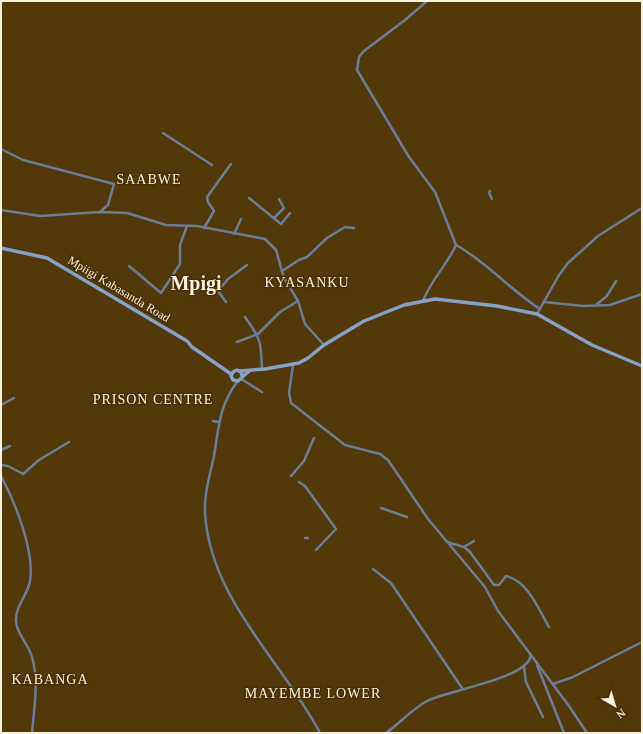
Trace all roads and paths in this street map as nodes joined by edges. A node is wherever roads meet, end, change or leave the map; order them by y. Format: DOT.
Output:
graph roads {
  1 [pos="427,1"];
  2 [pos="163,133"];
  3 [pos="1,149"];
  4 [pos="231,164"];
  5 [pos="212,165"];
  6 [pos="490,191"];
  7 [pos="249,198"];
  8 [pos="279,199"];
  9 [pos="492,199"];
  10 [pos="642,208"];
  11 [pos="1,210"];
  12 [pos="100,212"];
  13 [pos="290,213"];
  14 [pos="274,218"];
  15 [pos="241,219"];
  16 [pos="187,226"];
  17 [pos="204,228"];
  18 [pos="354,228"];
  19 [pos="234,234"];
  20 [pos="456,245"];
  21 [pos="1,248"];
  22 [pos="247,265"];
  23 [pos="129,266"];
  24 [pos="282,271"];
  25 [pos="616,281"];
  26 [pos="642,294"];
  27 [pos="298,301"];
  28 [pos="423,301"];
  29 [pos="226,302"];
  30 [pos="544,302"];
  31 [pos="597,304"];
  32 [pos="540,309"];
  33 [pos="537,314"];
  34 [pos="245,317"];
  35 [pos="258,334"];
  36 [pos="237,342"];
  37 [pos="324,344"];
  38 [pos="293,364"];
  39 [pos="220,365"];
  40 [pos="642,366"];
  41 [pos="262,370"];
  42 [pos="238,371"];
  43 [pos="249,371"];
  44 [pos="231,374"];
  45 [pos="242,378"];
  46 [pos="235,381"];
  47 [pos="262,392"];
  48 [pos="14,398"];
  49 [pos="1,405"];
  50 [pos="214,421"];
  51 [pos="219,422"];
  52 [pos="314,438"];
  53 [pos="69,442"];
  54 [pos="10,446"];
  55 [pos="1,450"];
  56 [pos="1,465"];
  57 [pos="1,476"];
  58 [pos="291,476"];
  59 [pos="299,482"];
  60 [pos="381,508"];
  61 [pos="407,517"];
  62 [pos="447,542"];
  63 [pos="474,542"];
  64 [pos="464,547"];
  65 [pos="316,550"];
  66 [pos="373,569"];
  67 [pos="549,627"];
  68 [pos="642,642"];
  69 [pos="532,656"];
  70 [pos="536,662"];
  71 [pos="524,666"];
  72 [pos="553,684"];
  73 [pos="462,688"];
  74 [pos="543,717"];
  75 [pos="32,733"];
  76 [pos="320,733"];
  77 [pos="386,733"];
  78 [pos="564,733"];
  79 [pos="587,733"];
  1 -- 20 [label="street"];
  2 -- 5 [label="street"];
  3 -- 12 [label="street"];
  4 -- 17 [label="street"];
  6 -- 9 [label="street"];
  7 -- 14 [label="street"];
  8 -- 14 [label="street"];
  10 -- 30 [label="street"];
  11 -- 12 [label="street"];
  12 -- 16 [label="street"];
  13 -- 14 [label="street"];
  15 -- 19 [label="street"];
  16 -- 17 [label="street"];
  16 -- 23 [label="street"];
  17 -- 19 [label="street"];
  18 -- 24 [label="street"];
  19 -- 24 [label="street"];
  20 -- 28 [label="street"];
  20 -- 32 [label="street"];
  21 -- 39 [label="main road, Mpiigi Kabasanda Road"];
  22 -- 29 [label="street"];
  24 -- 27 [label="street"];
  25 -- 31 [label="street"];
  26 -- 31 [label="street"];
  27 -- 35 [label="street"];
  27 -- 37 [label="street"];
  28 -- 33 [label="main road, Mpiigi Kabasanda Road"];
  28 -- 37 [label="main road, Mpiigi Kabasanda Road"];
  30 -- 31 [label="street"];
  30 -- 32 [label="street"];
  32 -- 33 [label="street"];
  33 -- 40 [label="main road, Mpiigi Kabasanda Road"];
  34 -- 35 [label="street"];
  35 -- 36 [label="street"];
  35 -- 41 [label="street"];
  37 -- 38 [label="main road, Mpiigi Kabasanda Road"];
  38 -- 41 [label="main road, Mpiigi Kabasanda Road"];
  38 -- 62 [label="street"];
  39 -- 42 [label="main road, Mpiigi Kabasanda Road"];
  39 -- 44 [label="main road, Mpiigi Kabasanda Road"];
  41 -- 43 [label="main road, Mpiigi Kabasanda Road"];
  42 -- 43 [label="main road, Mpiigi Kabasanda Road"];
  42 -- 44 [label="main road"];
  42 -- 45 [label="main road"];
  43 -- 45 [label="main road"];
  44 -- 46 [label="main road"];
  45 -- 46 [label="main road"];
  45 -- 47 [label="street"];
  46 -- 51 [label="street"];
  48 -- 49 [label="street"];
  50 -- 51 [label="street"];
  51 -- 76 [label="street"];
  52 -- 58 [label="street"];
  53 -- 56 [label="street"];
  54 -- 55 [label="street"];
  57 -- 75 [label="street"];
  59 -- 65 [label="street"];
  60 -- 61 [label="street"];
  62 -- 64 [label="street"];
  62 -- 69 [label="street"];
  63 -- 64 [label="street"];
  64 -- 67 [label="street"];
  66 -- 73 [label="street"];
  68 -- 72 [label="street"];
  69 -- 70 [label="street"];
  69 -- 71 [label="street"];
  70 -- 72 [label="street"];
  70 -- 78 [label="street"];
  71 -- 73 [label="street"];
  71 -- 74 [label="street"];
  72 -- 79 [label="street"];
  73 -- 77 [label="street"];
}
